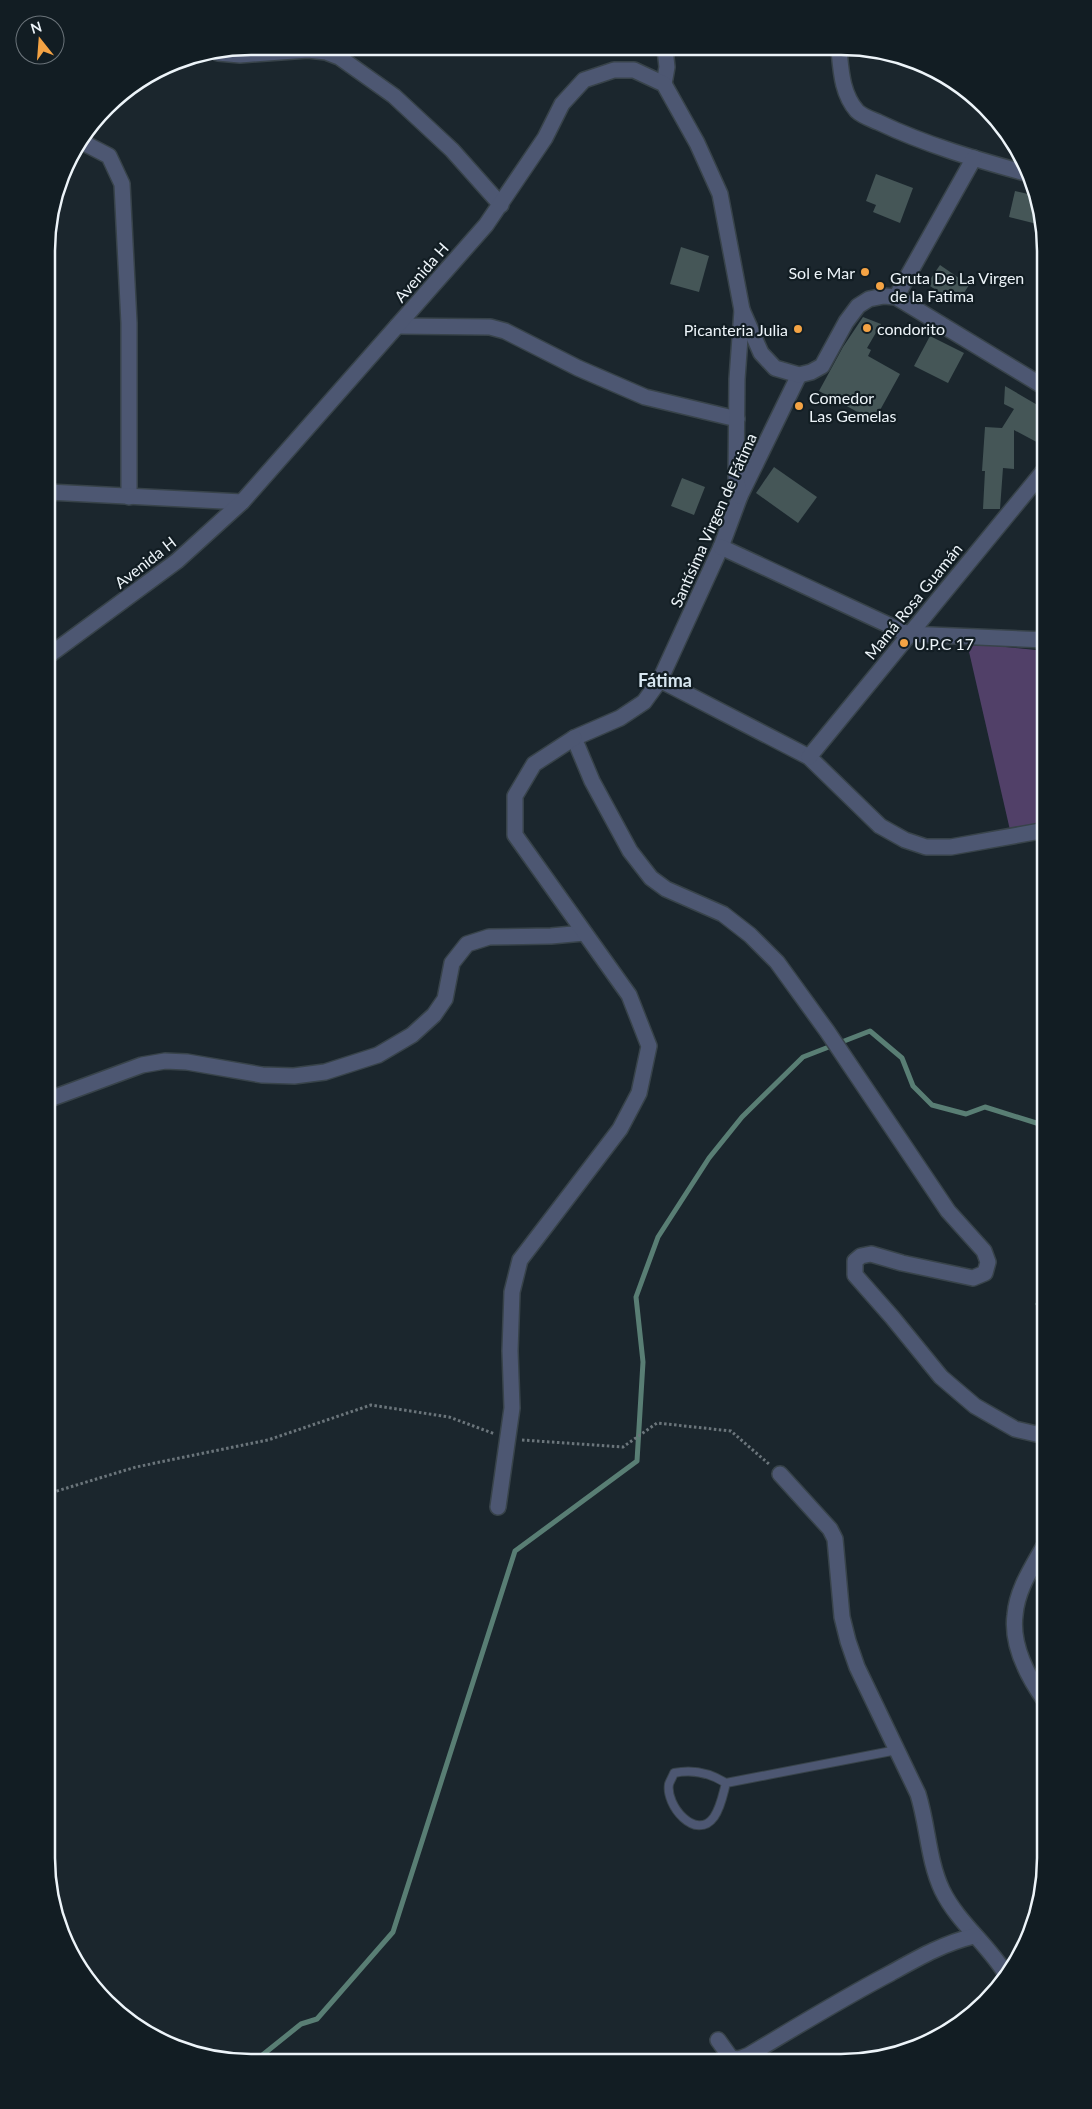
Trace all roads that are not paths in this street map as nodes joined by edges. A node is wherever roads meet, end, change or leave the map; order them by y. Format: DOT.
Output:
graph roads {
  1 [pos="334,55"];
  2 [pos="666,55"];
  3 [pos="840,55"];
  4 [pos="664,84"];
  5 [pos="87,144"];
  6 [pos="974,158"];
  7 [pos="1020,171"];
  8 [pos="501,205"];
  9 [pos="896,297"];
  10 [pos="742,310"];
  11 [pos="397,326"];
  12 [pos="800,375"];
  13 [pos="1037,383"];
  14 [pos="737,419"];
  15 [pos="1037,479"];
  16 [pos="55,492"];
  17 [pos="740,496"];
  18 [pos="129,497"];
  19 [pos="242,502"];
  20 [pos="721,547"];
  21 [pos="908,634"];
  22 [pos="1037,640"];
  23 [pos="55,651"];
  24 [pos="660,680"];
  25 [pos="574,738"];
  26 [pos="809,757"];
  27 [pos="1037,832"];
  28 [pos="584,933"];
  29 [pos="55,1097"];
  30 [pos="1037,1434"];
  31 [pos="780,1474"];
  32 [pos="498,1507"];
  33 [pos="1037,1559"];
  34 [pos="1037,1689"];
  35 [pos="897,1750"];
  36 [pos="726,1783"];
  37 [pos="974,1936"];
  38 [pos="1002,1970"];
  39 [pos="718,2040"];
  40 [pos="728,2054"];
  41 [pos="751,2054"];
  1 -- 8 [label="street"];
  2 -- 4 [label="street"];
  3 -- 6 [label="street"];
  4 -- 8 [label="street, Avenida H"];
  4 -- 10 [label="street"];
  5 -- 18 [label="street"];
  6 -- 7 [label="street"];
  6 -- 9 [label="street"];
  8 -- 11 [label="street, Avenida H"];
  9 -- 12 [label="street"];
  9 -- 13 [label="street"];
  10 -- 12 [label="street"];
  10 -- 14 [label="street"];
  11 -- 14 [label="street"];
  11 -- 19 [label="street, Avenida H"];
  12 -- 17 [label="street, Santísima Virgen de Fátima"];
  14 -- 17 [label="street"];
  15 -- 21 [label="street, Mamá Rosa Guamán"];
  16 -- 18 [label="street"];
  17 -- 20 [label="street, Santísima Virgen de Fátima"];
  18 -- 19 [label="street"];
  19 -- 23 [label="street, Avenida H"];
  20 -- 21 [label="street"];
  20 -- 24 [label="street, Santísima Virgen de Fátima"];
  21 -- 22 [label="street"];
  21 -- 26 [label="street, Mamá Rosa Guamán"];
  24 -- 25 [label="street, Santísima Virgen de Fátima"];
  24 -- 26 [label="street"];
  25 -- 28 [label="street, Santísima Virgen de Fátima"];
  25 -- 30 [label="street"];
  26 -- 27 [label="street"];
  28 -- 29 [label="street"];
  28 -- 32 [label="street, Santísima Virgen de Fátima"];
  31 -- 35 [label="street"];
  33 -- 34 [label="street"];
  35 -- 36 [label="lane"];
  35 -- 37 [label="street"];
  36 -- 36 [label="lane"];
  37 -- 38 [label="street"];
  37 -- 41 [label="street"];
  39 -- 40 [label="street"];
}
